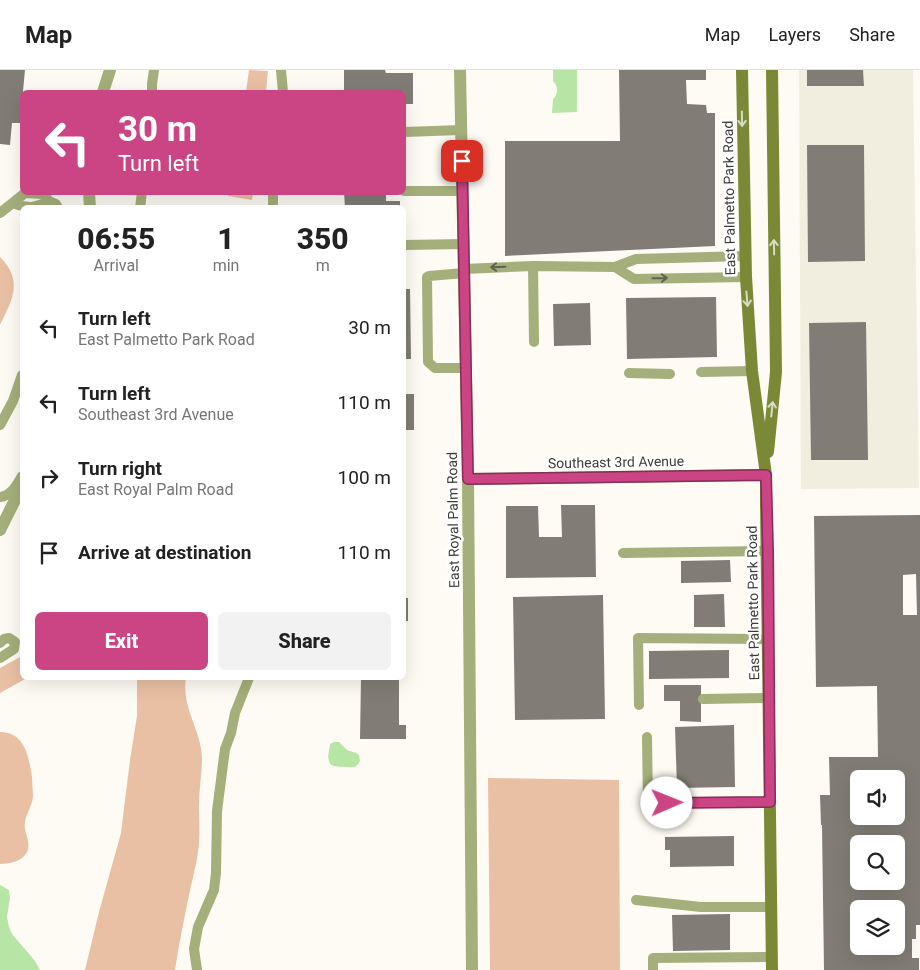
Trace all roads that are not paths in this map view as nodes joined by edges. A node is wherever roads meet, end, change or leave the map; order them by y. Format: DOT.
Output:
graph roads {
  1 [pos="110,70"];
  2 [pos="154,70"];
  3 [pos="281,70"];
  4 [pos="460,70"];
  5 [pos="742,70"];
  6 [pos="772,70"];
  7 [pos="104,90"];
  8 [pos="152,90"];
  9 [pos="283,90"];
  10 [pos="462,130"];
  11 [pos="406,132"];
  12 [pos="406,191"];
  13 [pos="462,191"];
  14 [pos="20,205"];
  15 [pos="40,205"];
  16 [pos="56,205"];
  17 [pos="0,213"];
  18 [pos="463,244"];
  19 [pos="406,245"];
  20 [pos="745,256"];
  21 [pos="533,266"];
  22 [pos="615,267"];
  23 [pos="464,271"];
  24 [pos="746,277"];
  25 [pos="534,342"];
  26 [pos="466,368"];
  27 [pos="701,372"];
  28 [pos="752,372"];
  29 [pos="628,373"];
  30 [pos="670,374"];
  31 [pos="20,382"];
  32 [pos="0,425"];
  33 [pos="766,475"];
  34 [pos="20,479"];
  35 [pos="468,479"];
  36 [pos="20,490"];
  37 [pos="0,498"];
  38 [pos="0,530"];
  39 [pos="768,551"];
  40 [pos="623,553"];
  41 [pos="768,639"];
  42 [pos="0,642"];
  43 [pos="0,658"];
  44 [pos="248,680"];
  45 [pos="769,698"];
  46 [pos="703,699"];
  47 [pos="639,704"];
  48 [pos="647,737"];
  49 [pos="770,802"];
  50 [pos="636,900"];
  51 [pos="771,907"];
  52 [pos="772,964"];
  53 [pos="197,970"];
  54 [pos="472,970"];
  55 [pos="653,970"];
  1 -- 7 [label="street"];
  2 -- 8 [label="lane"];
  3 -- 9 [label="lane"];
  4 -- 10 [label="street, East Royal Palm Road"];
  5 -- 20 [label="main road, East Palmetto Park Road, one-way"];
  33 -- 6 [label="main road, East Palmetto Park Road, one-way"];
  10 -- 11 [label="lane"];
  10 -- 13 [label="street, East Royal Palm Road"];
  12 -- 13 [label="lane"];
  13 -- 18 [label="street, East Royal Palm Road"];
  14 -- 17 [label="lane"];
  15 -- 16 [label="lane"];
  18 -- 19 [label="lane"];
  18 -- 23 [label="street, East Royal Palm Road"];
  20 -- 22 [label="lane"];
  20 -- 24 [label="main road, East Palmetto Park Road"];
  21 -- 22 [label="lane"];
  21 -- 23 [label="lane, one-way"];
  21 -- 25 [label="lane"];
  22 -- 24 [label="lane, one-way"];
  23 -- 26 [label="street, East Royal Palm Road"];
  23 -- 26 [label="lane"];
  24 -- 28 [label="main road, East Palmetto Park Road, one-way"];
  26 -- 35 [label="street, East Royal Palm Road"];
  27 -- 28 [label="lane"];
  28 -- 33 [label="main road, East Palmetto Park Road"];
  29 -- 30 [label="lane"];
  31 -- 32 [label="lane"];
  33 -- 35 [label="street, Southeast 3rd Avenue"];
  33 -- 39 [label="main road, East Palmetto Park Road"];
  34 -- 37 [label="lane"];
  35 -- 54 [label="street, East Royal Palm Road"];
  36 -- 38 [label="street"];
  39 -- 40 [label="lane"];
  39 -- 41 [label="main road, East Palmetto Park Road"];
  41 -- 45 [label="main road, East Palmetto Park Road"];
  41 -- 47 [label="lane"];
  42 -- 43 [label="lane"];
  44 -- 53 [label="lane"];
  45 -- 46 [label="lane"];
  45 -- 49 [label="main road, East Palmetto Park Road"];
  48 -- 49 [label="lane"];
  49 -- 51 [label="main road, East Palmetto Park Road"];
  50 -- 51 [label="lane"];
  51 -- 52 [label="main road, East Palmetto Park Road"];
  52 -- 55 [label="lane"];
}
